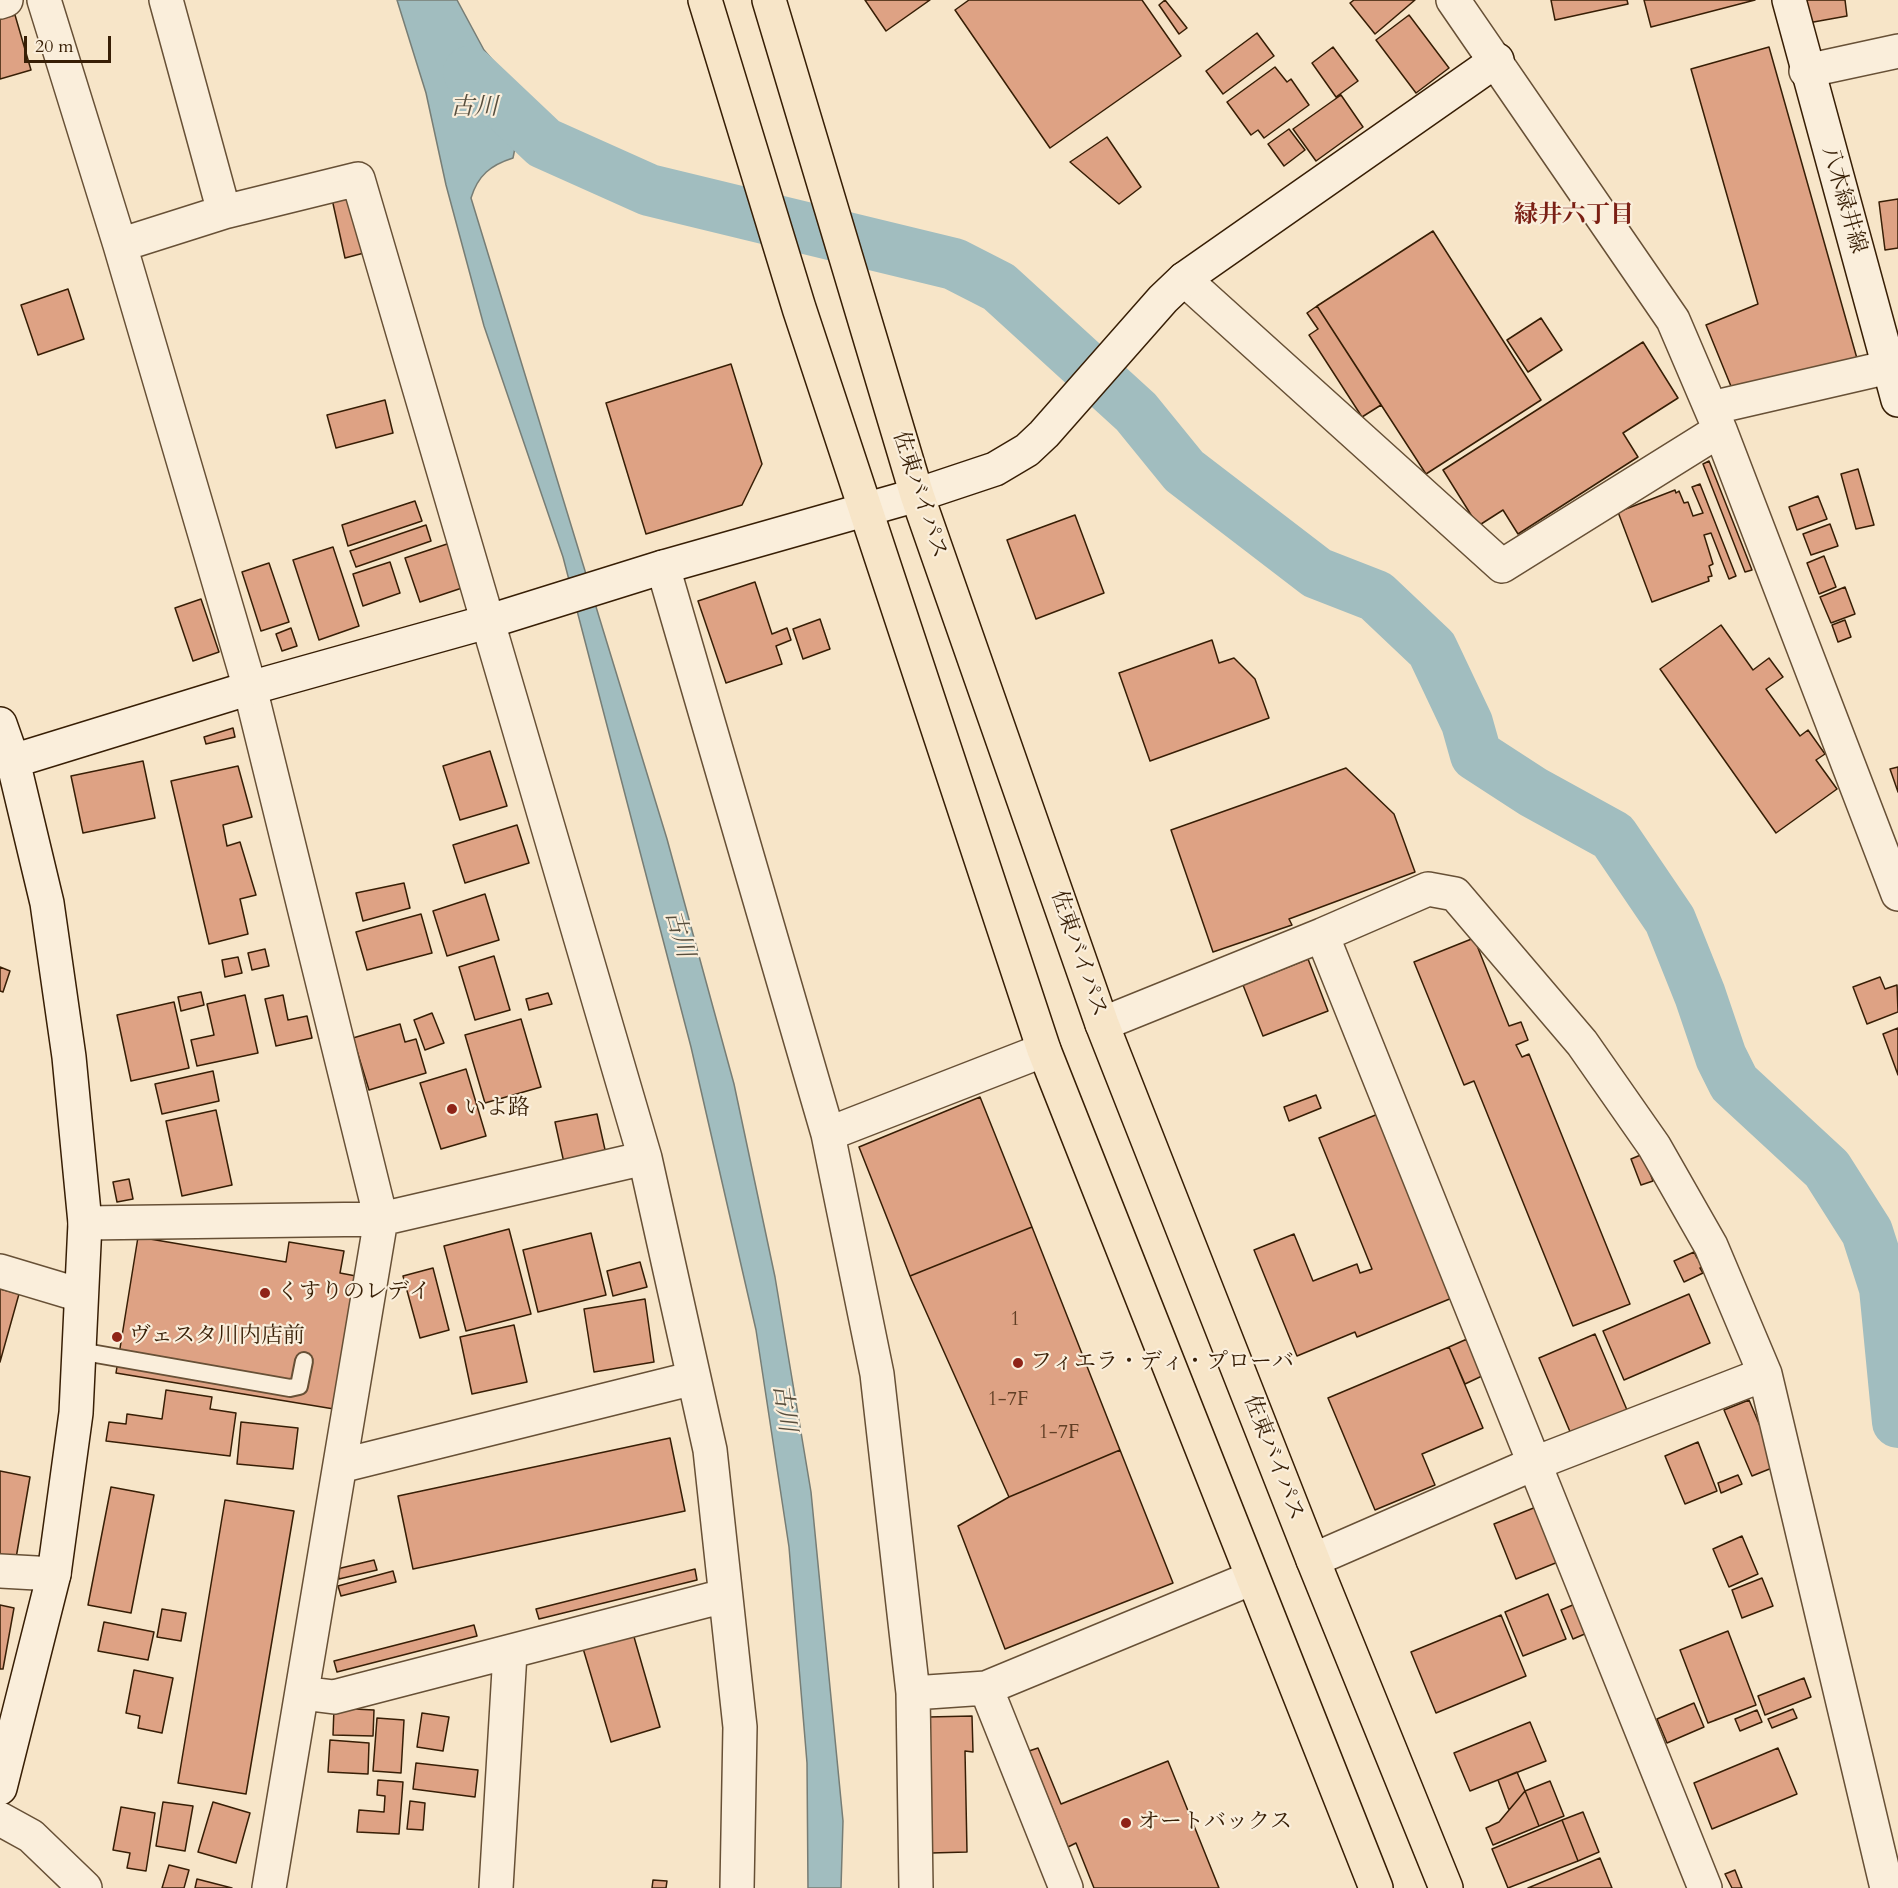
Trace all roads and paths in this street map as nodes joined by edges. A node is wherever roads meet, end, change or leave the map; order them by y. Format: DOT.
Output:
graph roads {
  1 [pos="6,0"];
  2 [pos="44,0"];
  3 [pos="166,0"];
  4 [pos="705,0"];
  5 [pos="770,0"];
  6 [pos="1453,0"];
  7 [pos="1789,0"];
  8 [pos="0,2"];
  9 [pos="1898,51"];
  10 [pos="1497,60"];
  11 [pos="1806,71"];
  12 [pos="224,212"];
  13 [pos="120,245"];
  14 [pos="1174,289"];
  15 [pos="1889,346"];
  16 [pos="1898,400"];
  17 [pos="1716,419"];
  18 [pos="917,495"];
  19 [pos="865,510"];
  20 [pos="663,567"];
  21 [pos="490,621"];
  22 [pos="250,688"];
  23 [pos="0,724"];
  24 [pos="13,761"];
  25 [pos="1898,894"];
  26 [pos="1322,935"];
  27 [pos="1102,1024"];
  28 [pos="1044,1050"];
  29 [pos="828,1134"];
  30 [pos="645,1158"];
  31 [pos="381,1219"];
  32 [pos="85,1223"];
  33 [pos="0,1271"];
  34 [pos="80,1295"];
  35 [pos="79,1351"];
  36 [pos="304,1361"];
  37 [pos="1765,1374"];
  38 [pos="694,1378"];
  39 [pos="1533,1464"];
  40 [pos="340,1466"];
  41 [pos="1313,1560"];
  42 [pos="0,1571"];
  43 [pos="54,1574"];
  44 [pos="1252,1578"];
  45 [pos="724,1596"];
  46 [pos="510,1653"];
  47 [pos="986,1688"];
  48 [pos="302,1693"];
  49 [pos="913,1693"];
  50 [pos="0,1788"];
  51 [pos="0,1820"];
  52 [pos="85,1888"];
  53 [pos="269,1888"];
  54 [pos="496,1888"];
  55 [pos="736,1888"];
  56 [pos="916,1888"];
  57 [pos="1066,1888"];
  58 [pos="1376,1888"];
  59 [pos="1446,1888"];
  60 [pos="1705,1888"];
  61 [pos="1887,1888"];
  1 -- 8 [label="street"];
  2 -- 13 [label="street"];
  3 -- 12 [label="street"];
  4 -- 19 [label="highway"];
  5 -- 18 [label="highway, 佐東バイパス"];
  6 -- 10 [label="street"];
  7 -- 11 [label="street, 八木緑井線"];
  9 -- 11 [label="street"];
  10 -- 14 [label="street"];
  10 -- 17 [label="street"];
  11 -- 15 [label="street, 八木緑井線"];
  12 -- 13 [label="street"];
  12 -- 21 [label="street"];
  13 -- 22 [label="street"];
  14 -- 17 [label="street"];
  14 -- 18 [label="street"];
  15 -- 16 [label="street, 八木緑井線"];
  15 -- 17 [label="street"];
  17 -- 25 [label="street"];
  18 -- 19 [label="street"];
  18 -- 27 [label="highway, 佐東バイパス"];
  19 -- 20 [label="street"];
  19 -- 28 [label="highway"];
  20 -- 21 [label="street"];
  20 -- 29 [label="street"];
  21 -- 22 [label="street"];
  21 -- 30 [label="street"];
  22 -- 24 [label="street"];
  22 -- 31 [label="street"];
  23 -- 24 [label="street"];
  24 -- 32 [label="street"];
  26 -- 27 [label="street"];
  26 -- 37 [label="street"];
  26 -- 39 [label="street"];
  27 -- 41 [label="highway, 佐東バイパス"];
  28 -- 29 [label="street"];
  28 -- 44 [label="highway"];
  29 -- 49 [label="street"];
  30 -- 31 [label="street"];
  30 -- 38 [label="street"];
  31 -- 32 [label="street"];
  31 -- 40 [label="street"];
  32 -- 34 [label="street"];
  33 -- 34 [label="street"];
  34 -- 35 [label="street"];
  35 -- 36 [label="lane"];
  35 -- 43 [label="street"];
  37 -- 39 [label="street"];
  37 -- 61 [label="street"];
  38 -- 40 [label="street"];
  38 -- 45 [label="street"];
  39 -- 41 [label="street"];
  39 -- 60 [label="street"];
  40 -- 48 [label="street"];
  41 -- 59 [label="highway, 佐東バイパス"];
  42 -- 43 [label="street"];
  43 -- 50 [label="street"];
  44 -- 47 [label="street"];
  44 -- 58 [label="highway"];
  45 -- 46 [label="street"];
  45 -- 55 [label="street"];
  46 -- 48 [label="street"];
  46 -- 54 [label="street"];
  47 -- 49 [label="street"];
  47 -- 57 [label="street"];
  48 -- 53 [label="street"];
  49 -- 56 [label="street"];
  51 -- 52 [label="street"];
}
